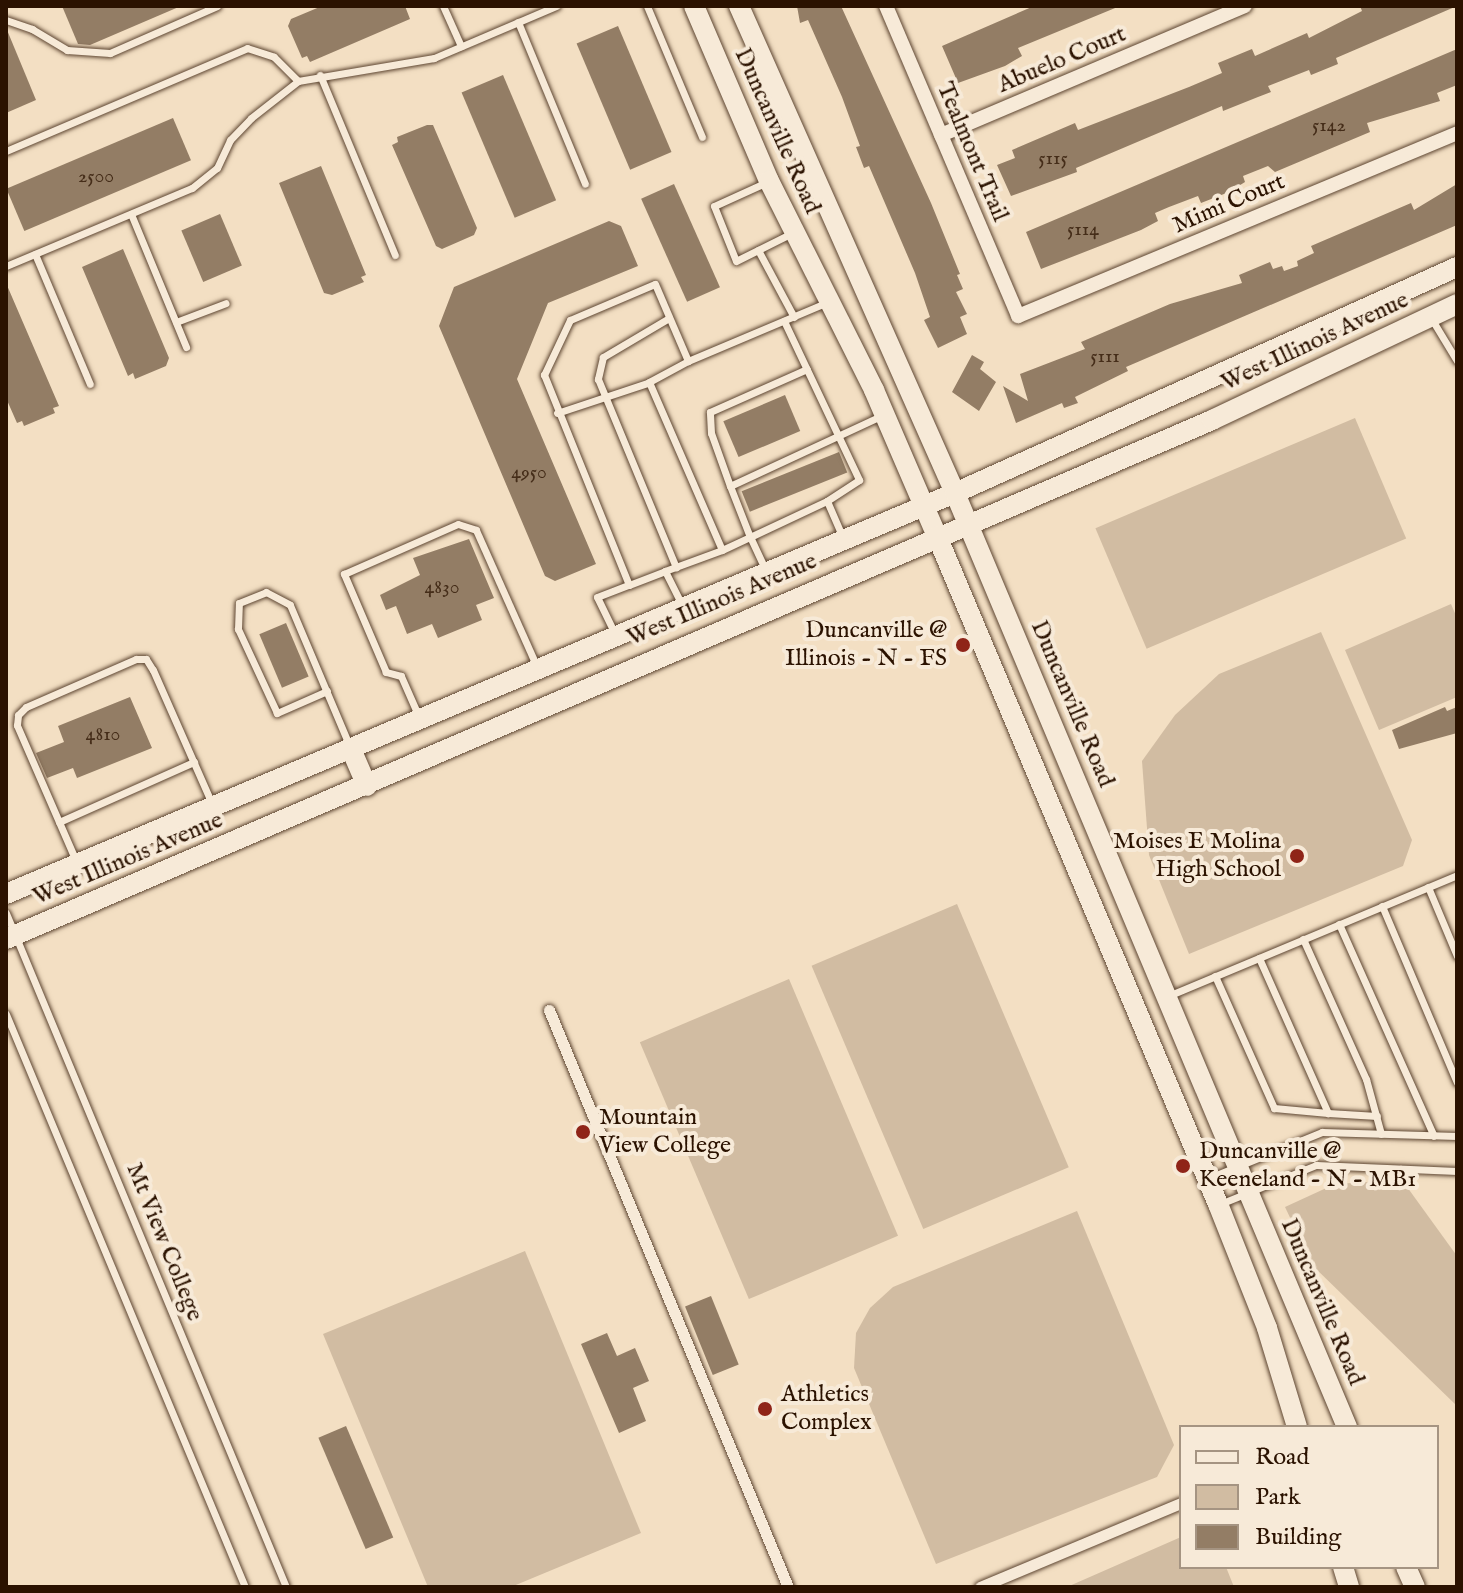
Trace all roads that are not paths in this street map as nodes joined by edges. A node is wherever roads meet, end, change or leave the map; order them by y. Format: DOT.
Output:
graph roads {
  1 [pos="217,6"];
  2 [pos="443,6"];
  3 [pos="556,6"];
  4 [pos="647,6"];
  5 [pos="694,6"];
  6 [pos="739,6"];
  7 [pos="886,6"];
  8 [pos="1245,6"];
  9 [pos="6,20"];
  10 [pos="518,22"];
  11 [pos="461,46"];
  12 [pos="320,75"];
  13 [pos="298,81"];
  14 [pos="1457,133"];
  15 [pos="941,135"];
  16 [pos="702,137"];
  17 [pos="6,151"];
  18 [pos="769,181"];
  19 [pos="585,184"];
  20 [pos="131,214"];
  21 [pos="794,232"];
  22 [pos="758,250"];
  23 [pos="35,254"];
  24 [pos="395,255"];
  25 [pos="6,266"];
  26 [pos="1457,267"];
  27 [pos="1416,285"];
  28 [pos="830,302"];
  29 [pos="226,303"];
  30 [pos="1457,304"];
  31 [pos="1018,316"];
  32 [pos="1430,316"];
  33 [pos="794,317"];
  34 [pos="669,318"];
  35 [pos="784,321"];
  36 [pos="176,322"];
  37 [pos="186,347"];
  38 [pos="688,361"];
  39 [pos="1457,361"];
  40 [pos="807,369"];
  41 [pos="650,382"];
  42 [pos="90,384"];
  43 [pos="604,399"];
  44 [pos="557,413"];
  45 [pos="885,414"];
  46 [pos="839,436"];
  47 [pos="730,486"];
  48 [pos="955,493"];
  49 [pos="827,501"];
  50 [pos="924,506"];
  51 [pos="968,523"];
  52 [pos="937,536"];
  53 [pos="750,537"];
  54 [pos="844,540"];
  55 [pos="722,550"];
  56 [pos="676,567"];
  57 [pos="665,571"];
  58 [pos="767,573"];
  59 [pos="629,585"];
  60 [pos="683,608"];
  61 [pos="616,636"];
  62 [pos="630,667"];
  63 [pos="538,669"];
  64 [pos="327,691"];
  65 [pos="420,719"];
  66 [pos="351,749"];
  67 [pos="194,762"];
  68 [pos="367,786"];
  69 [pos="213,806"];
  70 [pos="59,822"];
  71 [pos="77,864"];
  72 [pos="1457,875"];
  73 [pos="1428,887"];
  74 [pos="6,894"];
  75 [pos="1382,906"];
  76 [pos="6,913"];
  77 [pos="1339,924"];
  78 [pos="11,937"];
  79 [pos="1303,939"];
  80 [pos="1457,956"];
  81 [pos="1259,958"];
  82 [pos="1215,976"];
  83 [pos="1165,997"];
  84 [pos="549,1010"];
  85 [pos="6,1014"];
  86 [pos="1457,1083"];
  87 [pos="1328,1113"];
  88 [pos="1377,1116"];
  89 [pos="1381,1134"];
  90 [pos="1434,1136"];
  91 [pos="1457,1136"];
  92 [pos="1236,1166"];
  93 [pos="1457,1171"];
  94 [pos="1207,1179"];
  95 [pos="1248,1194"];
  96 [pos="1218,1204"];
  97 [pos="1296,1425"];
  98 [pos="1346,1425"];
  99 [pos="1179,1504"];
  100 [pos="245,1587"];
  101 [pos="286,1587"];
  102 [pos="788,1587"];
  103 [pos="980,1587"];
  1 -- 9 [label="lane"];
  2 -- 11 [label="lane"];
  3 -- 10 [label="lane"];
  4 -- 16 [label="lane"];
  5 -- 18 [label="main road, Duncanville Road"];
  6 -- 48 [label="main road, Duncanville Road"];
  7 -- 15 [label="street, Tealmont Trail"];
  8 -- 15 [label="street, Abuelo Court"];
  10 -- 11 [label="lane"];
  10 -- 19 [label="lane"];
  11 -- 12 [label="lane"];
  12 -- 13 [label="lane"];
  12 -- 24 [label="lane"];
  13 -- 17 [label="lane"];
  13 -- 20 [label="lane"];
  14 -- 31 [label="street, Mimi Court"];
  15 -- 31 [label="street, Tealmont Trail"];
  18 -- 21 [label="main road, Duncanville Road"];
  18 -- 22 [label="lane"];
  20 -- 23 [label="lane"];
  20 -- 36 [label="lane"];
  21 -- 22 [label="lane"];
  21 -- 28 [label="main road, Duncanville Road"];
  22 -- 33 [label="lane"];
  23 -- 25 [label="lane"];
  23 -- 42 [label="lane"];
  26 -- 27 [label="main road, West Illinois Avenue"];
  27 -- 32 [label="main road"];
  27 -- 48 [label="main road, West Illinois Avenue"];
  28 -- 33 [label="lane"];
  28 -- 45 [label="main road, Duncanville Road"];
  29 -- 36 [label="lane"];
  30 -- 32 [label="main road, West Illinois Avenue"];
  32 -- 39 [label="lane"];
  32 -- 51 [label="main road, West Illinois Avenue"];
  33 -- 35 [label="lane"];
  34 -- 38 [label="lane"];
  34 -- 43 [label="lane"];
  34 -- 44 [label="lane"];
  35 -- 38 [label="lane"];
  35 -- 40 [label="lane"];
  36 -- 37 [label="lane"];
  38 -- 41 [label="lane"];
  40 -- 46 [label="lane"];
  40 -- 47 [label="lane"];
  41 -- 43 [label="lane"];
  41 -- 55 [label="lane"];
  43 -- 44 [label="lane"];
  43 -- 56 [label="lane"];
  44 -- 59 [label="lane"];
  45 -- 46 [label="lane"];
  45 -- 50 [label="main road, Duncanville Road"];
  46 -- 47 [label="lane"];
  46 -- 49 [label="lane"];
  47 -- 53 [label="lane"];
  48 -- 50 [label="main road, West Illinois Avenue"];
  48 -- 51 [label="main road, Duncanville Road"];
  49 -- 53 [label="lane"];
  49 -- 54 [label="lane"];
  50 -- 52 [label="main road, Duncanville Road"];
  50 -- 54 [label="main road, West Illinois Avenue"];
  51 -- 52 [label="main road, West Illinois Avenue"];
  51 -- 83 [label="main road, Duncanville Road"];
  52 -- 62 [label="main road, West Illinois Avenue"];
  52 -- 94 [label="main road, Duncanville Road"];
  53 -- 55 [label="lane"];
  53 -- 58 [label="lane"];
  54 -- 58 [label="main road, West Illinois Avenue"];
  55 -- 56 [label="lane"];
  56 -- 57 [label="lane"];
  57 -- 59 [label="lane"];
  57 -- 60 [label="lane"];
  58 -- 60 [label="main road, West Illinois Avenue"];
  59 -- 61 [label="lane"];
  60 -- 61 [label="main road, West Illinois Avenue"];
  61 -- 62 [label="main road"];
  61 -- 63 [label="main road, West Illinois Avenue"];
  62 -- 68 [label="main road, West Illinois Avenue"];
  63 -- 65 [label="main road, West Illinois Avenue"];
  63 -- 65 [label="lane"];
  64 -- 64 [label="lane"];
  64 -- 66 [label="lane"];
  65 -- 66 [label="main road, West Illinois Avenue"];
  66 -- 68 [label="main road"];
  66 -- 69 [label="main road, West Illinois Avenue"];
  67 -- 69 [label="lane"];
  67 -- 70 [label="lane"];
  67 -- 70 [label="lane"];
  68 -- 78 [label="main road, West Illinois Avenue"];
  69 -- 71 [label="main road, West Illinois Avenue"];
  70 -- 71 [label="lane"];
  71 -- 74 [label="main road, West Illinois Avenue"];
  72 -- 73 [label="lane"];
  73 -- 75 [label="lane"];
  73 -- 80 [label="lane"];
  75 -- 77 [label="lane"];
  75 -- 86 [label="lane"];
  76 -- 78 [label="lane, Mt View College"];
  77 -- 79 [label="lane"];
  77 -- 90 [label="lane"];
  78 -- 101 [label="lane, Mt View College"];
  79 -- 81 [label="lane"];
  79 -- 88 [label="lane"];
  81 -- 82 [label="lane"];
  81 -- 87 [label="lane"];
  82 -- 83 [label="lane"];
  82 -- 87 [label="lane"];
  83 -- 92 [label="main road, Duncanville Road"];
  84 -- 102 [label="street"];
  85 -- 100 [label="lane"];
  87 -- 88 [label="lane"];
  88 -- 89 [label="lane"];
  89 -- 90 [label="lane"];
  89 -- 92 [label="lane"];
  90 -- 91 [label="lane"];
  92 -- 94 [label="lane"];
  92 -- 95 [label="main road, Duncanville Road"];
  93 -- 95 [label="lane"];
  94 -- 96 [label="main road, Duncanville Road"];
  95 -- 96 [label="lane"];
  95 -- 98 [label="main road, Duncanville Road"];
  96 -- 97 [label="main road, Duncanville Road"];
  99 -- 103 [label="street"];
}
